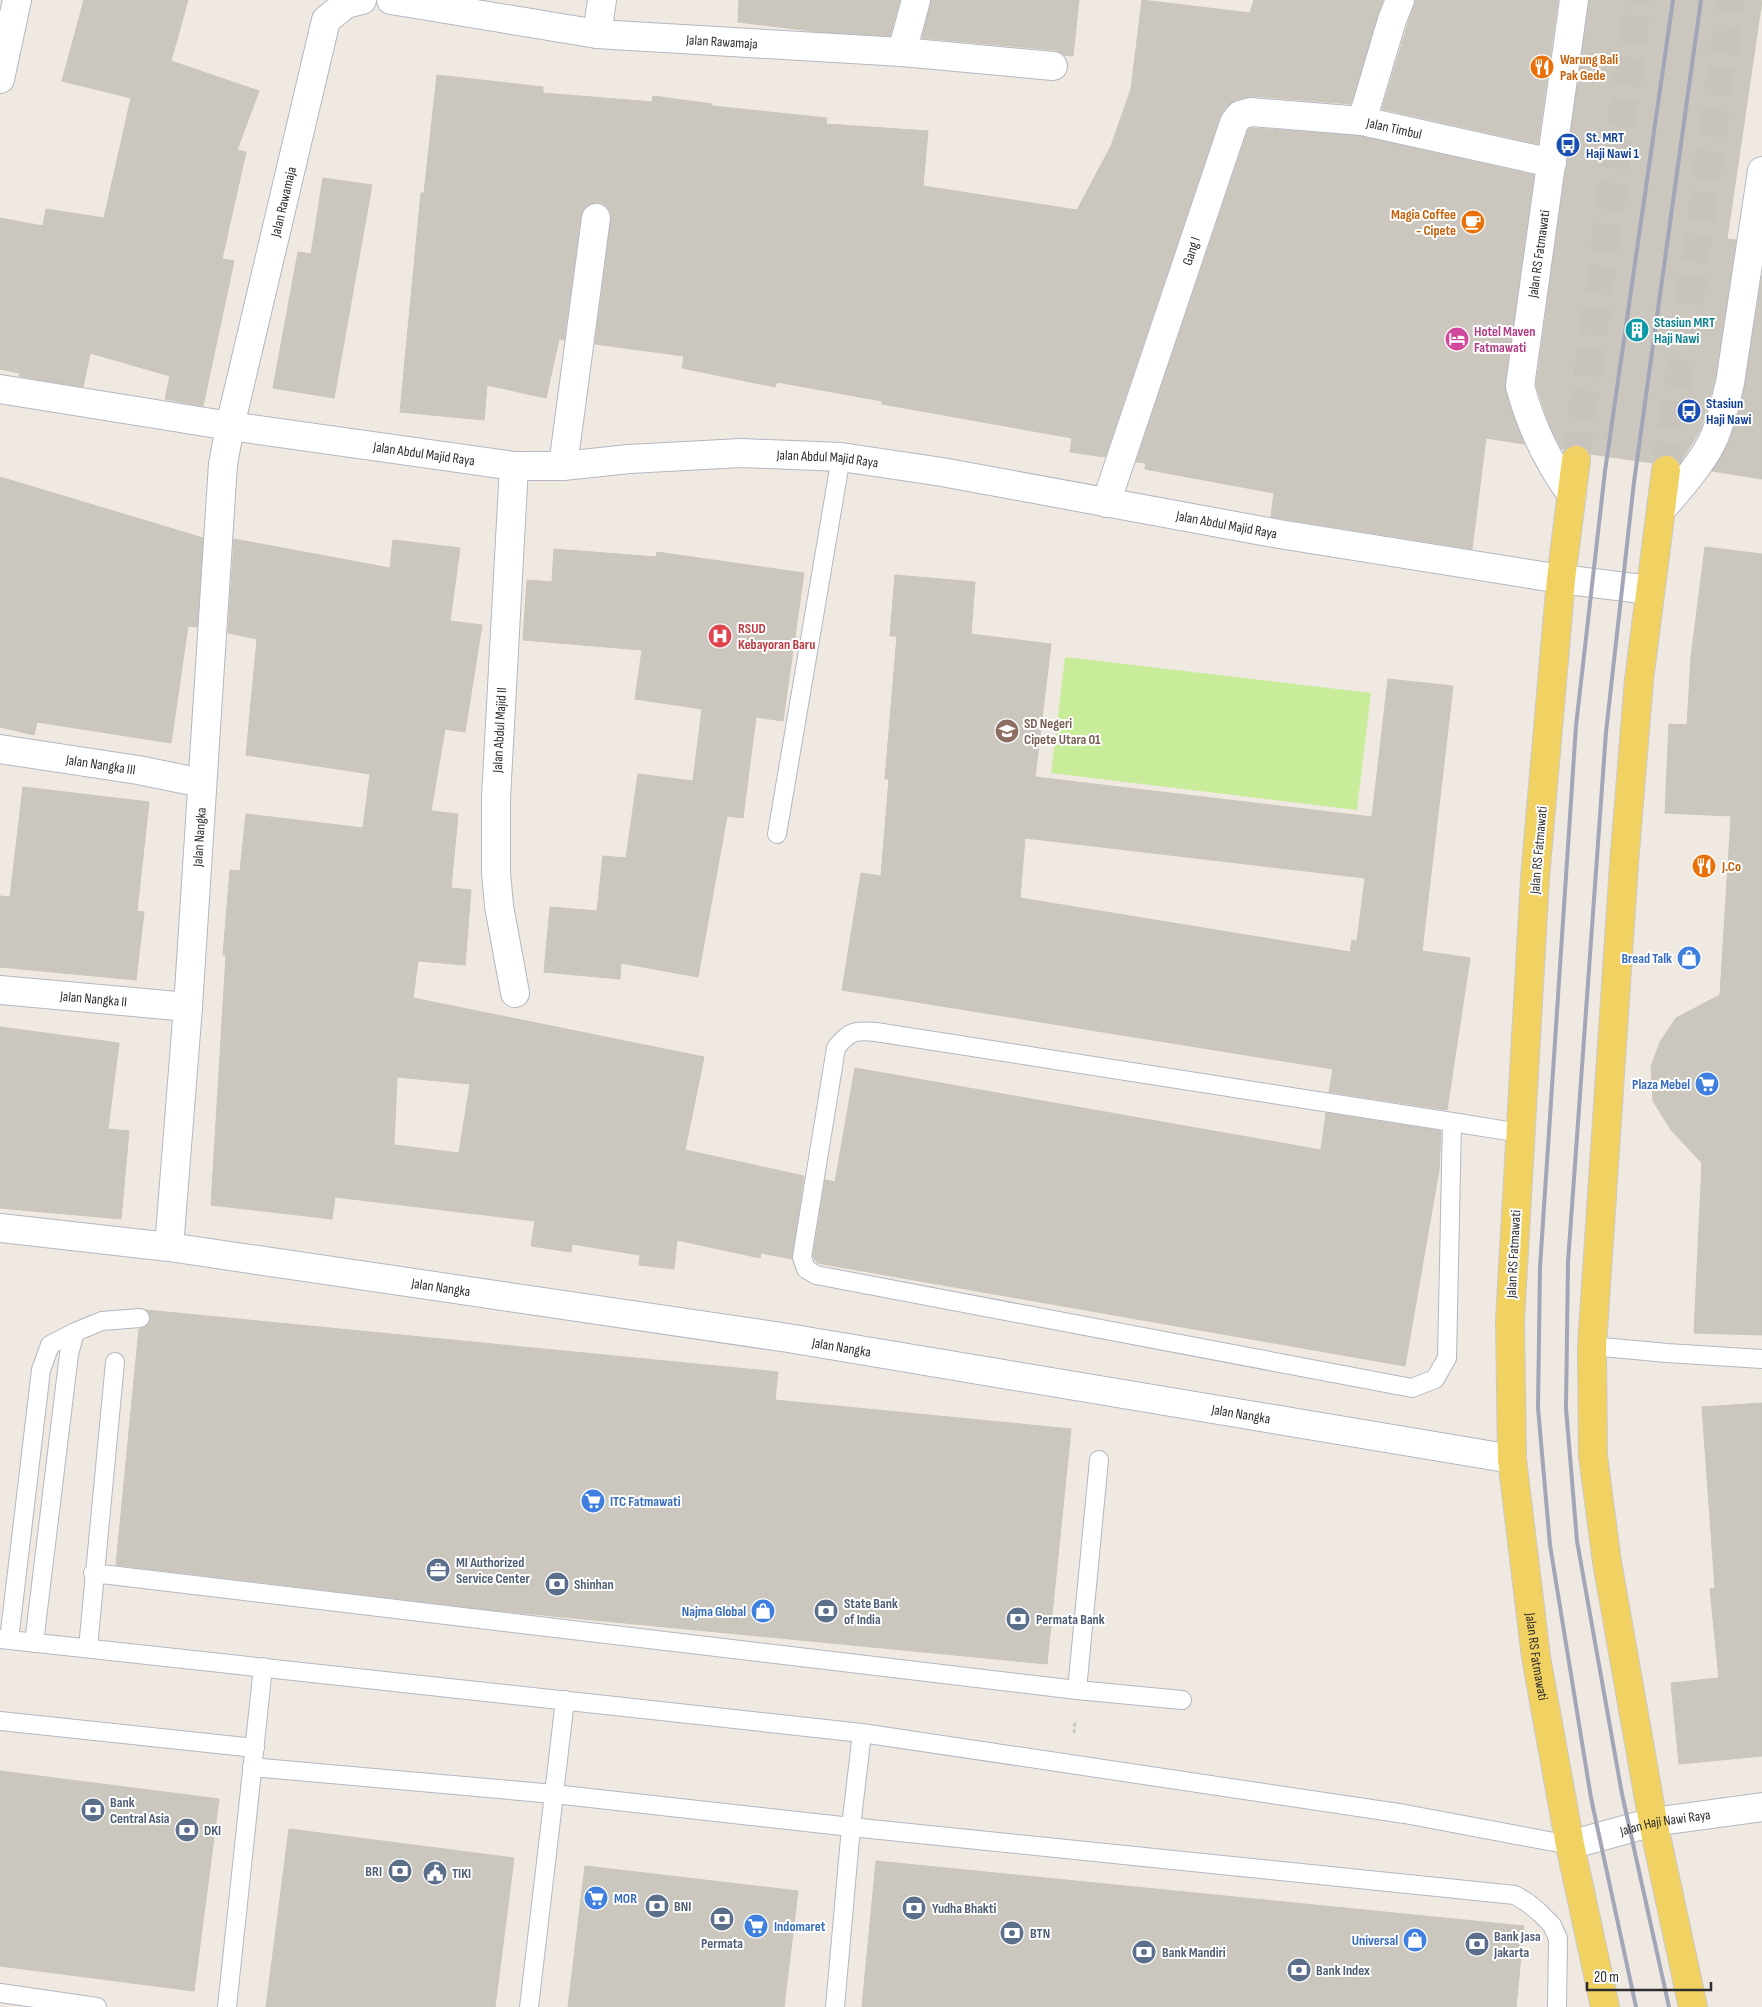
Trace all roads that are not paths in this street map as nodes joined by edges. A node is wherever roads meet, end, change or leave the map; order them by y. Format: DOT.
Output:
graph roads {
  1 [pos="17,0"];
  2 [pos="391,0"];
  3 [pos="602,0"];
  4 [pos="916,0"];
  5 [pos="1400,0"];
  6 [pos="1574,0"];
  7 [pos="350,1"];
  8 [pos="598,34"];
  9 [pos="902,52"];
  10 [pos="1053,66"];
  11 [pos="0,79"];
  12 [pos="1362,120"];
  13 [pos="1552,163"];
  14 [pos="1762,171"];
  15 [pos="1762,175"];
  16 [pos="596,218"];
  17 [pos="0,389"];
  18 [pos="230,426"];
  19 [pos="841,456"];
  20 [pos="1576,460"];
  21 [pos="514,466"];
  22 [pos="563,466"];
  23 [pos="1666,470"];
  24 [pos="1572,495"];
  25 [pos="1106,503"];
  26 [pos="1661,510"];
  27 [pos="1561,579"];
  28 [pos="1650,590"];
  29 [pos="0,749"];
  30 [pos="202,784"];
  31 [pos="777,834"];
  32 [pos="0,990"];
  33 [pos="515,993"];
  34 [pos="188,1007"];
  35 [pos="1452,1122"];
  36 [pos="1520,1134"];
  37 [pos="0,1228"];
  38 [pos="169,1247"];
  39 [pos="140,1318"];
  40 [pos="75,1332"];
  41 [pos="1592,1346"];
  42 [pos="1762,1358"];
  43 [pos="115,1362"];
  44 [pos="1512,1459"];
  45 [pos="1099,1460"];
  46 [pos="93,1574"];
  47 [pos="4,1640"];
  48 [pos="34,1643"];
  49 [pos="88,1648"];
  50 [pos="263,1667"];
  51 [pos="1078,1690"];
  52 [pos="565,1700"];
  53 [pos="1182,1700"];
  54 [pos="0,1722"];
  55 [pos="862,1733"];
  56 [pos="255,1748"];
  57 [pos="252,1767"];
  58 [pos="554,1794"];
  59 [pos="1762,1807"];
  60 [pos="1653,1822"];
  61 [pos="851,1827"];
  62 [pos="1570,1845"];
  63 [pos="0,1993"];
  64 [pos="97,2007"];
  65 [pos="228,2007"];
  66 [pos="529,2007"];
  67 [pos="835,2007"];
  68 [pos="1557,2007"];
  69 [pos="1605,2007"];
  70 [pos="1693,2007"];
  1 -- 11 [label="street"];
  2 -- 8 [label="street, Jalan Rawamaja"];
  3 -- 8 [label="street"];
  4 -- 9 [label="street"];
  5 -- 12 [label="street, Jalan Timbul"];
  6 -- 13 [label="street, Jalan RS Fatmawati"];
  7 -- 18 [label="street, Jalan Rawamaja"];
  8 -- 9 [label="street, Jalan Rawamaja"];
  9 -- 10 [label="street, Jalan Rawamaja"];
  12 -- 13 [label="street, Jalan Timbul"];
  12 -- 25 [label="street, Gang I"];
  13 -- 24 [label="street, Jalan RS Fatmawati"];
  14 -- 15 [label="street"];
  15 -- 26 [label="street"];
  16 -- 22 [label="street"];
  17 -- 18 [label="street, Jalan Abdul Majid Raya"];
  18 -- 21 [label="street, Jalan Abdul Majid Raya"];
  18 -- 30 [label="street, Jalan Nangka"];
  19 -- 22 [label="street, Jalan Abdul Majid Raya"];
  19 -- 25 [label="street, Jalan Abdul Majid Raya"];
  19 -- 31 [label="lane"];
  20 -- 24 [label="main road, Jalan RS Fatmawati"];
  21 -- 22 [label="street, Jalan Abdul Majid Raya"];
  21 -- 33 [label="street, Jalan Abdul Majid II"];
  23 -- 26 [label="main road"];
  24 -- 27 [label="main road, Jalan RS Fatmawati"];
  25 -- 27 [label="street, Jalan Abdul Majid Raya"];
  26 -- 28 [label="main road"];
  27 -- 28 [label="street, Jalan Abdul Majid Raya"];
  27 -- 36 [label="main road, Jalan RS Fatmawati"];
  28 -- 41 [label="main road"];
  29 -- 30 [label="street, Jalan Nangka III"];
  30 -- 34 [label="street, Jalan Nangka"];
  32 -- 34 [label="street, Jalan Nangka II"];
  34 -- 38 [label="street, Jalan Nangka"];
  35 -- 35 [label="lane"];
  35 -- 36 [label="lane"];
  36 -- 44 [label="main road, Jalan RS Fatmawati"];
  37 -- 38 [label="street, Jalan Nangka"];
  38 -- 44 [label="street, Jalan Nangka"];
  39 -- 40 [label="lane"];
  40 -- 47 [label="lane"];
  40 -- 48 [label="lane"];
  41 -- 42 [label="lane"];
  41 -- 60 [label="main road"];
  43 -- 46 [label="lane"];
  44 -- 62 [label="main road, Jalan RS Fatmawati"];
  45 -- 51 [label="lane"];
  46 -- 49 [label="lane"];
  46 -- 51 [label="lane"];
  47 -- 48 [label="lane"];
  48 -- 49 [label="lane"];
  49 -- 50 [label="lane"];
  50 -- 52 [label="lane"];
  50 -- 56 [label="lane"];
  51 -- 53 [label="lane"];
  52 -- 55 [label="lane"];
  52 -- 58 [label="lane"];
  54 -- 56 [label="lane"];
  55 -- 61 [label="lane"];
  55 -- 62 [label="lane"];
  56 -- 57 [label="lane"];
  57 -- 58 [label="lane"];
  57 -- 65 [label="lane"];
  58 -- 61 [label="lane"];
  58 -- 66 [label="lane"];
  59 -- 60 [label="street, Jalan Haji Nawi Raya"];
  60 -- 62 [label="street, Jalan Haji Nawi Raya"];
  60 -- 70 [label="main road"];
  61 -- 67 [label="lane"];
  61 -- 68 [label="lane"];
  62 -- 69 [label="main road, Jalan RS Fatmawati"];
  63 -- 64 [label="lane"];
}
